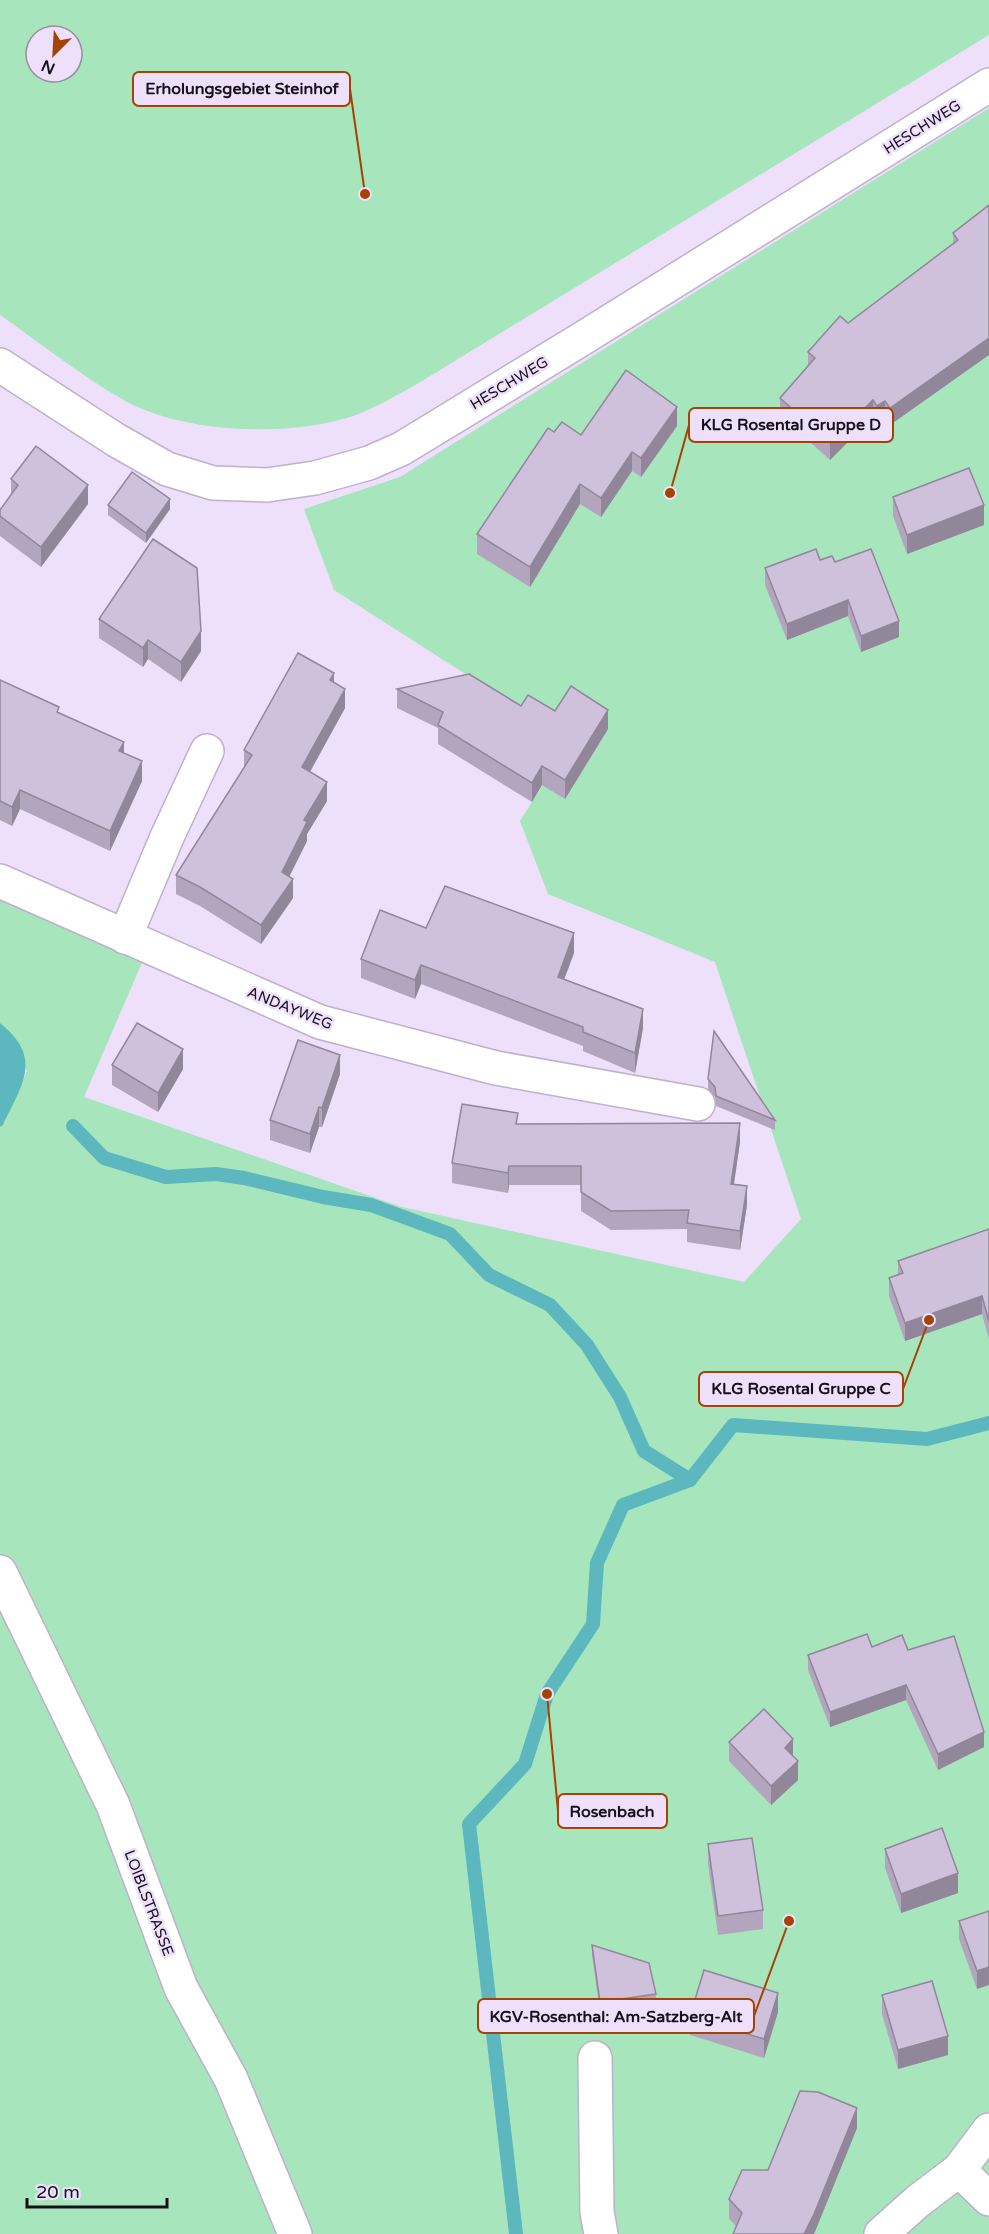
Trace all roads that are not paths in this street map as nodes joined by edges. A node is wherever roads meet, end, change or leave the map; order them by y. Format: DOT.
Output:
graph roads {
  1 [pos="989,85"];
  2 [pos="0,365"];
  3 [pos="207,751"];
  4 [pos="0,881"];
  5 [pos="125,937"];
  6 [pos="698,1104"];
  7 [pos="0,1572"];
  8 [pos="595,2058"];
  9 [pos="989,2130"];
  10 [pos="959,2170"];
  11 [pos="989,2199"];
  12 [pos="295,2234"];
  13 [pos="602,2234"];
  14 [pos="881,2234"];
  1 -- 2 [label="street, HESCHWEG"];
  3 -- 5 [label="street"];
  4 -- 5 [label="street, ANDAYWEG"];
  5 -- 6 [label="street, ANDAYWEG"];
  7 -- 12 [label="street, LOIBLSTRASSE"];
  8 -- 13 [label="street"];
  9 -- 10 [label="street"];
  10 -- 11 [label="street"];
  10 -- 14 [label="street"];
}
